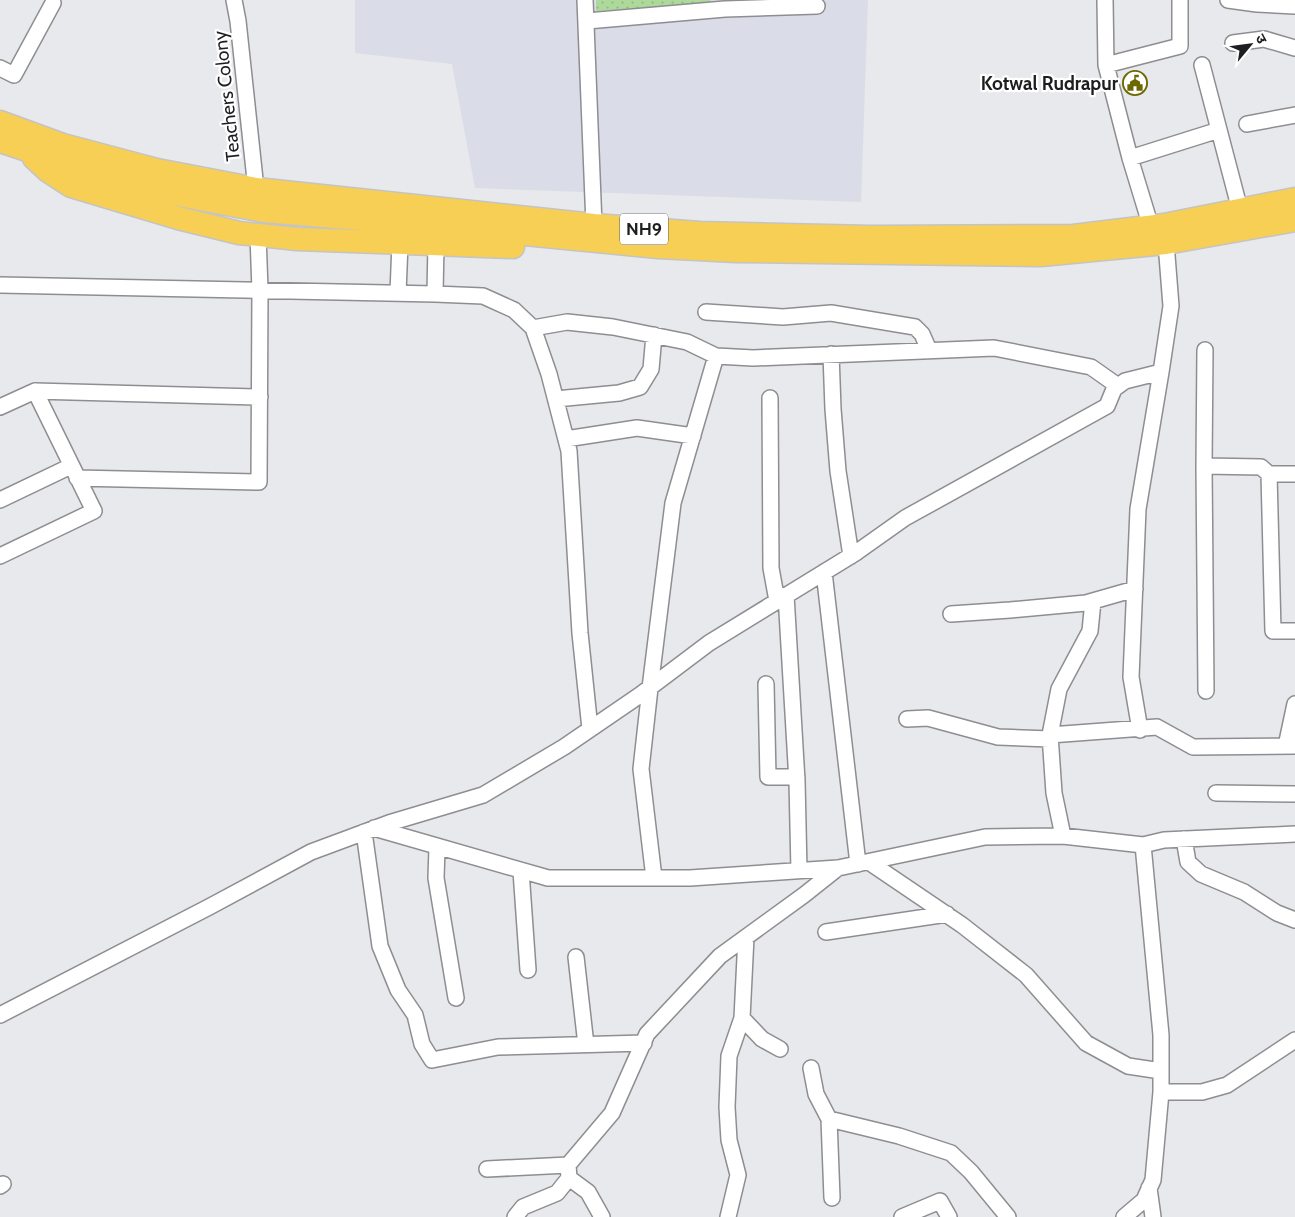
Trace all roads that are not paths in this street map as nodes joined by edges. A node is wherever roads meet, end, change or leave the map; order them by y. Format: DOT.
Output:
graph roads {
  1 [pos="234,0"];
  2 [pos="585,0"];
  3 [pos="1105,0"];
  4 [pos="1180,0"];
  5 [pos="1228,0"];
  6 [pos="52,3"];
  7 [pos="724,5"];
  8 [pos="817,6"];
  9 [pos="1295,6"];
  10 [pos="586,21"];
  11 [pos="1233,43"];
  12 [pos="1295,48"];
  13 [pos="1106,65"];
  14 [pos="1202,65"];
  15 [pos="0,68"];
  16 [pos="1295,115"];
  17 [pos="0,122"];
  18 [pos="1247,124"];
  19 [pos="1219,130"];
  20 [pos="0,141"];
  21 [pos="25,150"];
  22 [pos="1130,158"];
  23 [pos="256,189"];
  24 [pos="1295,199"];
  25 [pos="1240,210"];
  26 [pos="1295,220"];
  27 [pos="1160,232"];
  28 [pos="594,233"];
  29 [pos="258,235"];
  30 [pos="400,243"];
  31 [pos="436,244"];
  32 [pos="0,285"];
  33 [pos="260,290"];
  34 [pos="398,293"];
  35 [pos="434,294"];
  36 [pos="706,312"];
  37 [pos="532,328"];
  38 [pos="654,335"];
  39 [pos="929,350"];
  40 [pos="1205,350"];
  41 [pos="831,354"];
  42 [pos="716,356"];
  43 [pos="1161,372"];
  44 [pos="1118,386"];
  45 [pos="35,391"];
  46 [pos="260,397"];
  47 [pos="770,398"];
  48 [pos="556,399"];
  49 [pos="0,407"];
  50 [pos="693,436"];
  51 [pos="566,439"];
  52 [pos="1204,466"];
  53 [pos="74,472"];
  54 [pos="1270,474"];
  55 [pos="1295,474"];
  56 [pos="0,500"];
  57 [pos="0,556"];
  58 [pos="851,556"];
  59 [pos="824,572"];
  60 [pos="1135,589"];
  61 [pos="782,598"];
  62 [pos="1093,601"];
  63 [pos="951,614"];
  64 [pos="1295,631"];
  65 [pos="766,684"];
  66 [pos="650,688"];
  67 [pos="1206,691"];
  68 [pos="1295,704"];
  69 [pos="908,719"];
  70 [pos="590,729"];
  71 [pos="1140,730"];
  72 [pos="1050,737"];
  73 [pos="1291,746"];
  74 [pos="797,778"];
  75 [pos="1216,793"];
  76 [pos="1295,794"];
  77 [pos="369,830"];
  78 [pos="1295,834"];
  79 [pos="1063,836"];
  80 [pos="1184,839"];
  81 [pos="1143,846"];
  82 [pos="437,847"];
  83 [pos="864,863"];
  84 [pos="838,868"];
  85 [pos="520,871"];
  86 [pos="798,871"];
  87 [pos="654,878"];
  88 [pos="947,914"];
  89 [pos="1295,920"];
  90 [pos="826,932"];
  91 [pos="746,937"];
  92 [pos="576,956"];
  93 [pos="528,970"];
  94 [pos="456,998"];
  95 [pos="0,1015"];
  96 [pos="742,1018"];
  97 [pos="1295,1040"];
  98 [pos="644,1043"];
  99 [pos="586,1045"];
  100 [pos="780,1048"];
  101 [pos="811,1068"];
  102 [pos="1161,1071"];
  103 [pos="1160,1092"];
  104 [pos="829,1119"];
  105 [pos="487,1169"];
  106 [pos="569,1171"];
  107 [pos="1149,1188"];
  108 [pos="832,1198"];
  109 [pos="515,1217"];
  110 [pos="602,1217"];
  111 [pos="728,1217"];
  112 [pos="902,1217"];
  113 [pos="949,1217"];
  114 [pos="1008,1217"];
  115 [pos="1124,1217"];
  116 [pos="1153,1217"];
  1 -- 23 [label="street, Teachers Colony"];
  2 -- 10 [label="street"];
  3 -- 13 [label="street"];
  4 -- 13 [label="street"];
  5 -- 9 [label="street"];
  6 -- 15 [label="street"];
  7 -- 8 [label="street"];
  7 -- 10 [label="street"];
  10 -- 28 [label="street"];
  11 -- 12 [label="street"];
  13 -- 22 [label="street"];
  14 -- 19 [label="street"];
  16 -- 18 [label="street"];
  17 -- 23 [label="highway, NH9"];
  19 -- 22 [label="street"];
  19 -- 25 [label="street"];
  20 -- 21 [label="highway, NH9"];
  21 -- 28 [label="highway, NH9"];
  21 -- 29 [label="highway"];
  22 -- 27 [label="street"];
  23 -- 28 [label="highway, NH9"];
  24 -- 25 [label="highway, NH9"];
  25 -- 27 [label="highway, NH9"];
  26 -- 27 [label="highway, NH9"];
  27 -- 28 [label="highway, NH9"];
  27 -- 43 [label="street"];
  28 -- 31 [label="highway"];
  29 -- 30 [label="highway"];
  29 -- 33 [label="street"];
  30 -- 31 [label="highway"];
  30 -- 34 [label="street"];
  31 -- 35 [label="street"];
  32 -- 33 [label="street"];
  33 -- 34 [label="street"];
  33 -- 46 [label="street"];
  34 -- 35 [label="street"];
  35 -- 37 [label="street"];
  36 -- 39 [label="street"];
  37 -- 38 [label="street"];
  37 -- 48 [label="street"];
  38 -- 42 [label="street"];
  38 -- 48 [label="street"];
  39 -- 41 [label="street"];
  39 -- 44 [label="street"];
  40 -- 52 [label="street"];
  41 -- 42 [label="street"];
  41 -- 58 [label="street"];
  42 -- 50 [label="street"];
  43 -- 44 [label="street"];
  43 -- 60 [label="street"];
  44 -- 58 [label="street"];
  45 -- 46 [label="street"];
  45 -- 49 [label="street"];
  45 -- 53 [label="street"];
  46 -- 53 [label="street"];
  47 -- 61 [label="street"];
  48 -- 51 [label="street"];
  50 -- 51 [label="street"];
  50 -- 66 [label="street"];
  51 -- 70 [label="street"];
  52 -- 54 [label="street"];
  52 -- 67 [label="street"];
  53 -- 56 [label="street"];
  53 -- 57 [label="street"];
  54 -- 55 [label="street"];
  54 -- 64 [label="street"];
  58 -- 59 [label="street"];
  59 -- 61 [label="street"];
  59 -- 83 [label="street"];
  60 -- 62 [label="street"];
  60 -- 71 [label="street"];
  61 -- 66 [label="street"];
  61 -- 74 [label="street"];
  62 -- 63 [label="street"];
  62 -- 72 [label="street"];
  65 -- 74 [label="street"];
  66 -- 70 [label="street"];
  66 -- 87 [label="street"];
  68 -- 73 [label="street"];
  69 -- 72 [label="street"];
  70 -- 77 [label="street"];
  71 -- 72 [label="street"];
  71 -- 73 [label="street"];
  72 -- 79 [label="street"];
  74 -- 86 [label="street"];
  75 -- 76 [label="street"];
  77 -- 82 [label="street"];
  77 -- 95 [label="street"];
  77 -- 99 [label="street"];
  78 -- 80 [label="street"];
  79 -- 81 [label="street"];
  79 -- 83 [label="street"];
  80 -- 81 [label="street"];
  80 -- 89 [label="street"];
  81 -- 102 [label="street"];
  82 -- 85 [label="street"];
  82 -- 94 [label="street"];
  83 -- 84 [label="street"];
  83 -- 88 [label="street"];
  84 -- 86 [label="street"];
  84 -- 91 [label="street"];
  85 -- 87 [label="street"];
  85 -- 93 [label="street"];
  86 -- 87 [label="street"];
  88 -- 90 [label="street"];
  88 -- 102 [label="street"];
  91 -- 96 [label="street"];
  91 -- 98 [label="street"];
  92 -- 99 [label="street"];
  96 -- 100 [label="street"];
  96 -- 111 [label="street"];
  97 -- 103 [label="street"];
  98 -- 99 [label="street"];
  98 -- 106 [label="street"];
  101 -- 104 [label="street"];
  102 -- 103 [label="street"];
  103 -- 107 [label="street"];
  104 -- 108 [label="street"];
  104 -- 114 [label="street"];
  105 -- 106 [label="street"];
  106 -- 109 [label="street"];
  106 -- 110 [label="street"];
  107 -- 115 [label="street"];
  107 -- 116 [label="street"];
  112 -- 113 [label="street"];
}
